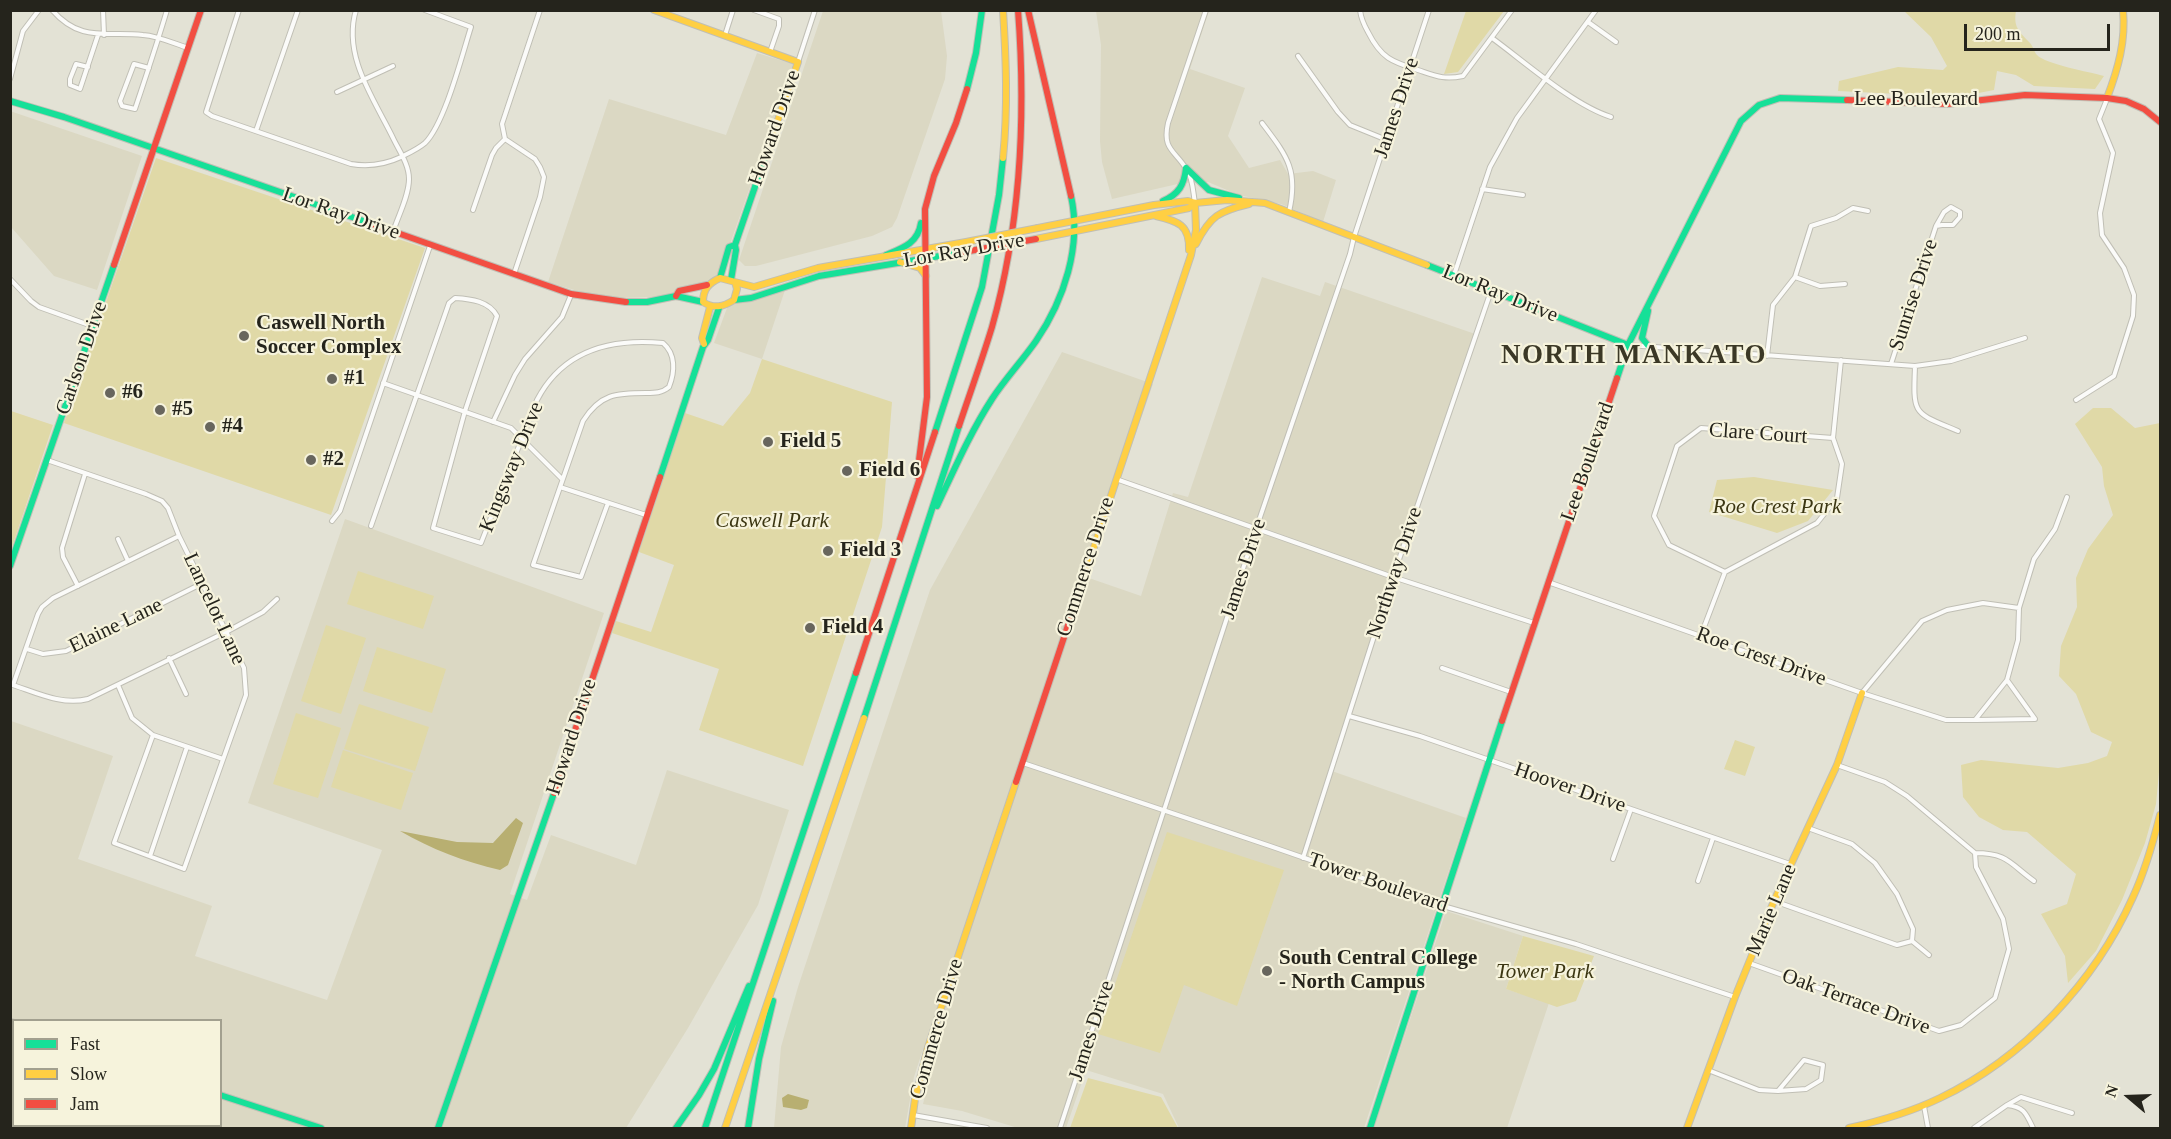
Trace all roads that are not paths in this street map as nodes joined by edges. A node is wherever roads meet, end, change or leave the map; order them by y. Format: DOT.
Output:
graph roads {
  1 [pos="39,10"];
  2 [pos="52,10"];
  3 [pos="103,10"];
  4 [pos="167,10"];
  5 [pos="201,10"];
  6 [pos="239,10"];
  7 [pos="298,10"];
  8 [pos="356,10"];
  9 [pos="425,10"];
  10 [pos="540,10"];
  11 [pos="654,10"];
  12 [pos="733,10"];
  13 [pos="754,10"];
  14 [pos="815,10"];
  15 [pos="982,10"];
  16 [pos="1003,10"];
  17 [pos="1017,10"];
  18 [pos="1028,10"];
  19 [pos="1206,10"];
  20 [pos="1360,10"];
  21 [pos="1429,10"];
  22 [pos="1512,10"];
  23 [pos="1596,10"];
  24 [pos="2123,10"];
  25 [pos="676,14"];
  26 [pos="1588,22"];
  27 [pos="98,35"];
  28 [pos="104,35"];
  29 [pos="725,35"];
  30 [pos="159,38"];
  31 [pos="1492,38"];
  32 [pos="1616,42"];
  33 [pos="189,48"];
  34 [pos="10,51"];
  35 [pos="770,52"];
  36 [pos="16,53"];
  37 [pos="1298,56"];
  38 [pos="798,62"];
  39 [pos="393,66"];
  40 [pos="88,67"];
  41 [pos="149,68"];
  42 [pos="1410,68"];
  43 [pos="10,79"];
  44 [pos="364,79"];
  45 [pos="1546,79"];
  46 [pos="337,92"];
  47 [pos="2107,98"];
  48 [pos="10,101"];
  49 [pos="1611,117"];
  50 [pos="2160,122"];
  51 [pos="1262,123"];
  52 [pos="256,130"];
  53 [pos="505,139"];
  54 [pos="1387,140"];
  55 [pos="153,150"];
  56 [pos="402,156"];
  57 [pos="1186,168"];
  58 [pos="1482,189"];
  59 [pos="927,195"];
  60 [pos="1523,195"];
  61 [pos="1255,202"];
  62 [pos="1195,203"];
  63 [pos="1154,205"];
  64 [pos="473,210"];
  65 [pos="1868,211"];
  66 [pos="1289,212"];
  67 [pos="1152,215"];
  68 [pos="1075,220"];
  69 [pos="1936,226"];
  70 [pos="393,232"];
  71 [pos="1074,232"];
  72 [pos="1354,237"];
  73 [pos="735,245"];
  74 [pos="430,246"];
  75 [pos="927,247"];
  76 [pos="886,255"];
  77 [pos="927,258"];
  78 [pos="900,262"];
  79 [pos="1187,264"];
  80 [pos="514,274"];
  81 [pos="1454,275"];
  82 [pos="927,277"];
  83 [pos="1795,277"];
  84 [pos="720,278"];
  85 [pos="10,279"];
  86 [pos="733,281"];
  87 [pos="778,284"];
  88 [pos="1845,284"];
  89 [pos="707,285"];
  90 [pos="1491,291"];
  91 [pos="571,294"];
  92 [pos="676,296"];
  93 [pos="1652,299"];
  94 [pos="734,300"];
  95 [pos="703,302"];
  96 [pos="710,307"];
  97 [pos="719,308"];
  98 [pos="93,326"];
  99 [pos="2025,338"];
  100 [pos="704,344"];
  101 [pos="1628,345"];
  102 [pos="1650,348"];
  103 [pos="1767,356"];
  104 [pos="1841,360"];
  105 [pos="1892,364"];
  106 [pos="1915,366"];
  107 [pos="383,383"];
  108 [pos="417,395"];
  109 [pos="2076,400"];
  110 [pos="465,411"];
  111 [pos="494,422"];
  112 [pos="1958,431"];
  113 [pos="522,438"];
  114 [pos="1833,438"];
  115 [pos="47,460"];
  116 [pos="85,474"];
  117 [pos="562,479"];
  118 [pos="1115,479"];
  119 [pos="560,487"];
  120 [pos="2067,497"];
  121 [pos="914,499"];
  122 [pos="608,503"];
  123 [pos="646,515"];
  124 [pos="332,520"];
  125 [pos="371,526"];
  126 [pos="1256,530"];
  127 [pos="179,536"];
  128 [pos="923,537"];
  129 [pos="118,539"];
  130 [pos="128,561"];
  131 [pos="10,566"];
  132 [pos="1725,572"];
  133 [pos="1393,577"];
  134 [pos="1548,582"];
  135 [pos="203,583"];
  136 [pos="78,586"];
  137 [pos="277,599"];
  138 [pos="2019,608"];
  139 [pos="1534,623"];
  140 [pos="226,632"];
  141 [pos="1701,635"];
  142 [pos="27,649"];
  143 [pos="169,658"];
  144 [pos="1442,668"];
  145 [pos="2007,680"];
  146 [pos="12,685"];
  147 [pos="118,685"];
  148 [pos="1512,692"];
  149 [pos="1862,693"];
  150 [pos="186,694"];
  151 [pos="1348,716"];
  152 [pos="1976,720"];
  153 [pos="153,735"];
  154 [pos="187,747"];
  155 [pos="223,759"];
  156 [pos="1491,761"];
  157 [pos="1022,763"];
  158 [pos="1838,765"];
  159 [pos="1631,809"];
  160 [pos="1164,811"];
  161 [pos="2160,815"];
  162 [pos="1808,828"];
  163 [pos="1713,838"];
  164 [pos="1975,853"];
  165 [pos="150,856"];
  166 [pos="1303,858"];
  167 [pos="1613,859"];
  168 [pos="1790,864"];
  169 [pos="1698,881"];
  170 [pos="2034,881"];
  171 [pos="1774,901"];
  172 [pos="1443,906"];
  173 [pos="1911,941"];
  174 [pos="1929,955"];
  175 [pos="1749,963"];
  176 [pos="758,972"];
  177 [pos="775,985"];
  178 [pos="1735,997"];
  179 [pos="1707,1070"];
  180 [pos="1778,1090"];
  181 [pos="222,1096"];
  182 [pos="1924,1105"];
  183 [pos="2007,1105"];
  184 [pos="2072,1113"];
  185 [pos="913,1115"];
  186 [pos="321,1128"];
  187 [pos="438,1128"];
  188 [pos="676,1128"];
  189 [pos="705,1128"];
  190 [pos="725,1128"];
  191 [pos="748,1128"];
  192 [pos="911,1128"];
  193 [pos="987,1128"];
  194 [pos="1060,1128"];
  195 [pos="1371,1128"];
  196 [pos="1687,1128"];
  197 [pos="1849,1128"];
  198 [pos="1928,1128"];
  199 [pos="1974,1128"];
  200 [pos="2033,1128"];
  1 -- 36 [label="street"];
  2 -- 27 [label="street"];
  3 -- 28 [label="street"];
  4 -- 30 [label="street"];
  5 -- 33 [label="main road, Carlson Drive"];
  6 -- 52 [label="street"];
  7 -- 52 [label="street"];
  8 -- 44 [label="street"];
  9 -- 56 [label="street"];
  10 -- 53 [label="street"];
  11 -- 25 [label="main road"];
  12 -- 29 [label="street"];
  13 -- 35 [label="street"];
  14 -- 38 [label="street, Howard Drive"];
  15 -- 59 [label="main road"];
  16 -- 121 [label="main road"];
  17 -- 128 [label="main road"];
  18 -- 68 [label="main road"];
  19 -- 57 [label="street, Commerce Drive"];
  20 -- 42 [label="street"];
  21 -- 42 [label="street, James Drive"];
  22 -- 31 [label="street"];
  23 -- 26 [label="street"];
  24 -- 47 [label="main road"];
  25 -- 29 [label="main road"];
  26 -- 32 [label="street"];
  26 -- 45 [label="street"];
  27 -- 28 [label="street"];
  27 -- 40 [label="street"];
  28 -- 30 [label="street"];
  29 -- 35 [label="main road"];
  30 -- 33 [label="street"];
  30 -- 41 [label="street"];
  31 -- 42 [label="street"];
  31 -- 45 [label="street"];
  33 -- 55 [label="main road, Carlson Drive"];
  34 -- 36 [label="street"];
  35 -- 38 [label="main road"];
  36 -- 43 [label="street"];
  37 -- 54 [label="street"];
  38 -- 73 [label="main road, Howard Drive"];
  39 -- 44 [label="street"];
  40 -- 40 [label="street"];
  41 -- 41 [label="street"];
  42 -- 54 [label="street, James Drive"];
  44 -- 46 [label="street"];
  44 -- 56 [label="street"];
  45 -- 49 [label="street"];
  45 -- 58 [label="street"];
  47 -- 50 [label="main road, Lee Boulevard"];
  47 -- 93 [label="main road, Lee Boulevard"];
  47 -- 109 [label="street"];
  48 -- 55 [label="main road, Lor Ray Drive"];
  51 -- 66 [label="street"];
  52 -- 56 [label="street"];
  53 -- 64 [label="street"];
  53 -- 80 [label="street"];
  54 -- 72 [label="street, James Drive"];
  55 -- 70 [label="main road, Lor Ray Drive"];
  55 -- 98 [label="main road, Carlson Drive"];
  56 -- 70 [label="street"];
  57 -- 61 [label="main road"];
  57 -- 62 [label="street, Commerce Drive"];
  57 -- 63 [label="main road"];
  58 -- 60 [label="street"];
  58 -- 81 [label="street"];
  59 -- 75 [label="main road"];
  59 -- 76 [label="main road"];
  61 -- 62 [label="main road, Lor Ray Drive"];
  61 -- 66 [label="main road, Lor Ray Drive"];
  61 -- 79 [label="main road"];
  62 -- 63 [label="main road, Lor Ray Drive"];
  62 -- 67 [label="main road, Lor Ray Drive"];
  62 -- 79 [label="main road, Commerce Drive"];
  63 -- 68 [label="main road, Lor Ray Drive"];
  65 -- 83 [label="street"];
  66 -- 72 [label="main road, Lor Ray Drive"];
  67 -- 71 [label="main road, Lor Ray Drive"];
  67 -- 79 [label="main road"];
  68 -- 71 [label="main road"];
  68 -- 75 [label="main road, Lor Ray Drive, bridge"];
  69 -- 69 [label="street, Sunrise Drive"];
  69 -- 105 [label="street, Sunrise Drive"];
  70 -- 74 [label="main road, Lor Ray Drive"];
  71 -- 77 [label="main road, Lor Ray Drive, bridge"];
  71 -- 128 [label="main road"];
  72 -- 81 [label="main road, Lor Ray Drive"];
  72 -- 126 [label="street, James Drive"];
  73 -- 84 [label="main road, Howard Drive"];
  73 -- 86 [label="main road, Howard Drive"];
  74 -- 80 [label="main road, Lor Ray Drive"];
  74 -- 107 [label="street"];
  75 -- 76 [label="main road, Lor Ray Drive"];
  75 -- 77 [label="main road"];
  76 -- 87 [label="main road, Lor Ray Drive"];
  77 -- 78 [label="main road, Lor Ray Drive"];
  77 -- 82 [label="main road"];
  78 -- 82 [label="main road"];
  78 -- 87 [label="main road, Lor Ray Drive"];
  79 -- 118 [label="main road, Commerce Drive"];
  80 -- 91 [label="main road, Lor Ray Drive"];
  81 -- 90 [label="main road, Lor Ray Drive"];
  82 -- 121 [label="main road"];
  83 -- 88 [label="street"];
  83 -- 103 [label="street"];
  84 -- 86 [label="main road"];
  84 -- 89 [label="main road"];
  85 -- 98 [label="street"];
  86 -- 87 [label="main road, Lor Ray Drive"];
  86 -- 94 [label="main road"];
  87 -- 94 [label="main road, Lor Ray Drive"];
  89 -- 92 [label="main road, Lor Ray Drive"];
  89 -- 95 [label="main road"];
  90 -- 101 [label="main road, Lor Ray Drive"];
  90 -- 133 [label="street, Northway Drive"];
  91 -- 92 [label="main road, Lor Ray Drive"];
  91 -- 111 [label="street"];
  92 -- 95 [label="main road, Lor Ray Drive"];
  93 -- 101 [label="main road, Lee Boulevard"];
  93 -- 102 [label="main road"];
  94 -- 97 [label="main road"];
  95 -- 96 [label="main road"];
  96 -- 97 [label="main road"];
  96 -- 100 [label="main road, Howard Drive"];
  97 -- 100 [label="main road, Howard Drive"];
  98 -- 115 [label="main road, Carlson Drive"];
  99 -- 106 [label="street, Lor Ray Drive"];
  100 -- 123 [label="main road, Howard Drive"];
  101 -- 102 [label="street, Lor Ray Drive"];
  101 -- 134 [label="main road, Lee Boulevard"];
  102 -- 103 [label="street, Lor Ray Drive"];
  103 -- 104 [label="street, Lor Ray Drive"];
  104 -- 105 [label="street, Lor Ray Drive"];
  104 -- 114 [label="street"];
  105 -- 106 [label="street, Lor Ray Drive"];
  106 -- 112 [label="street"];
  107 -- 108 [label="street"];
  107 -- 124 [label="street"];
  108 -- 110 [label="street"];
  108 -- 110 [label="street, Kingsway Drive"];
  108 -- 125 [label="street, Kingsway Drive"];
  110 -- 111 [label="street"];
  110 -- 113 [label="street, Kingsway Drive"];
  111 -- 113 [label="street"];
  113 -- 117 [label="street"];
  113 -- 117 [label="street, Kingsway Drive"];
  114 -- 132 [label="street"];
  114 -- 132 [label="street, Clare Court"];
  115 -- 116 [label="street, Lancelot Lane"];
  115 -- 131 [label="main road, Carlson Drive"];
  116 -- 127 [label="street, Lancelot Lane"];
  116 -- 136 [label="street"];
  117 -- 119 [label="street, Kingsway Drive"];
  118 -- 126 [label="street"];
  118 -- 157 [label="main road, Commerce Drive"];
  119 -- 122 [label="street"];
  119 -- 122 [label="street, Kingsway Drive"];
  120 -- 138 [label="street"];
  121 -- 176 [label="main road"];
  122 -- 123 [label="street"];
  123 -- 187 [label="main road, Howard Drive"];
  126 -- 133 [label="street"];
  126 -- 160 [label="street, James Drive"];
  127 -- 130 [label="street"];
  127 -- 135 [label="street, Lancelot Lane"];
  128 -- 177 [label="main road"];
  129 -- 130 [label="street"];
  130 -- 136 [label="street"];
  132 -- 141 [label="street"];
  133 -- 139 [label="street"];
  133 -- 151 [label="street, Northway Drive"];
  134 -- 139 [label="main road, Lee Boulevard"];
  134 -- 141 [label="street, Roe Crest Drive"];
  135 -- 140 [label="street, Lancelot Lane"];
  135 -- 142 [label="street, Elaine Lane"];
  136 -- 142 [label="street"];
  137 -- 140 [label="street"];
  138 -- 145 [label="street"];
  138 -- 149 [label="street"];
  139 -- 148 [label="main road, Lee Boulevard"];
  140 -- 143 [label="street"];
  140 -- 155 [label="street, Lancelot Lane"];
  141 -- 149 [label="street, Roe Crest Drive"];
  142 -- 146 [label="street"];
  143 -- 147 [label="street"];
  143 -- 150 [label="street"];
  144 -- 148 [label="street"];
  145 -- 152 [label="street"];
  145 -- 152 [label="street, Roe Crest Drive"];
  146 -- 147 [label="street"];
  147 -- 153 [label="street"];
  148 -- 156 [label="main road, Lee Boulevard"];
  149 -- 152 [label="street, Roe Crest Drive"];
  149 -- 158 [label="main road, Marie Lane"];
  151 -- 156 [label="street, Hoover Drive"];
  151 -- 166 [label="street, Northway Drive"];
  153 -- 154 [label="street"];
  153 -- 165 [label="street, Lancelot Lane"];
  154 -- 155 [label="street"];
  154 -- 165 [label="street"];
  155 -- 165 [label="street, Lancelot Lane"];
  156 -- 159 [label="street, Hoover Drive"];
  156 -- 172 [label="main road, Lee Boulevard"];
  157 -- 160 [label="street, Tower Boulevard"];
  157 -- 185 [label="main road, Commerce Drive"];
  158 -- 162 [label="main road, Marie Lane"];
  158 -- 164 [label="street"];
  159 -- 163 [label="street, Hoover Drive"];
  159 -- 167 [label="street"];
  160 -- 166 [label="street, Tower Boulevard"];
  160 -- 194 [label="street, James Drive"];
  161 -- 182 [label="main road"];
  162 -- 168 [label="main road, Marie Lane"];
  162 -- 173 [label="street"];
  163 -- 168 [label="street, Hoover Drive"];
  163 -- 169 [label="street"];
  164 -- 170 [label="street"];
  164 -- 175 [label="street, Oak Terrace Drive"];
  166 -- 172 [label="street, Tower Boulevard"];
  168 -- 171 [label="main road, Marie Lane"];
  171 -- 173 [label="street"];
  171 -- 175 [label="main road, Marie Lane"];
  172 -- 178 [label="street, Tower Boulevard"];
  172 -- 195 [label="main road, Lee Boulevard"];
  173 -- 174 [label="street"];
  175 -- 178 [label="main road, Marie Lane"];
  176 -- 188 [label="main road"];
  176 -- 189 [label="main road"];
  177 -- 190 [label="main road"];
  177 -- 191 [label="main road"];
  178 -- 179 [label="main road, Marie Lane"];
  179 -- 180 [label="street"];
  179 -- 196 [label="main road, Marie Lane"];
  180 -- 180 [label="street"];
  181 -- 186 [label="main road"];
  182 -- 197 [label="main road"];
  182 -- 198 [label="street"];
  183 -- 184 [label="street"];
  183 -- 199 [label="street"];
  183 -- 200 [label="street"];
  185 -- 192 [label="main road, Commerce Drive"];
  185 -- 193 [label="street"];
}
